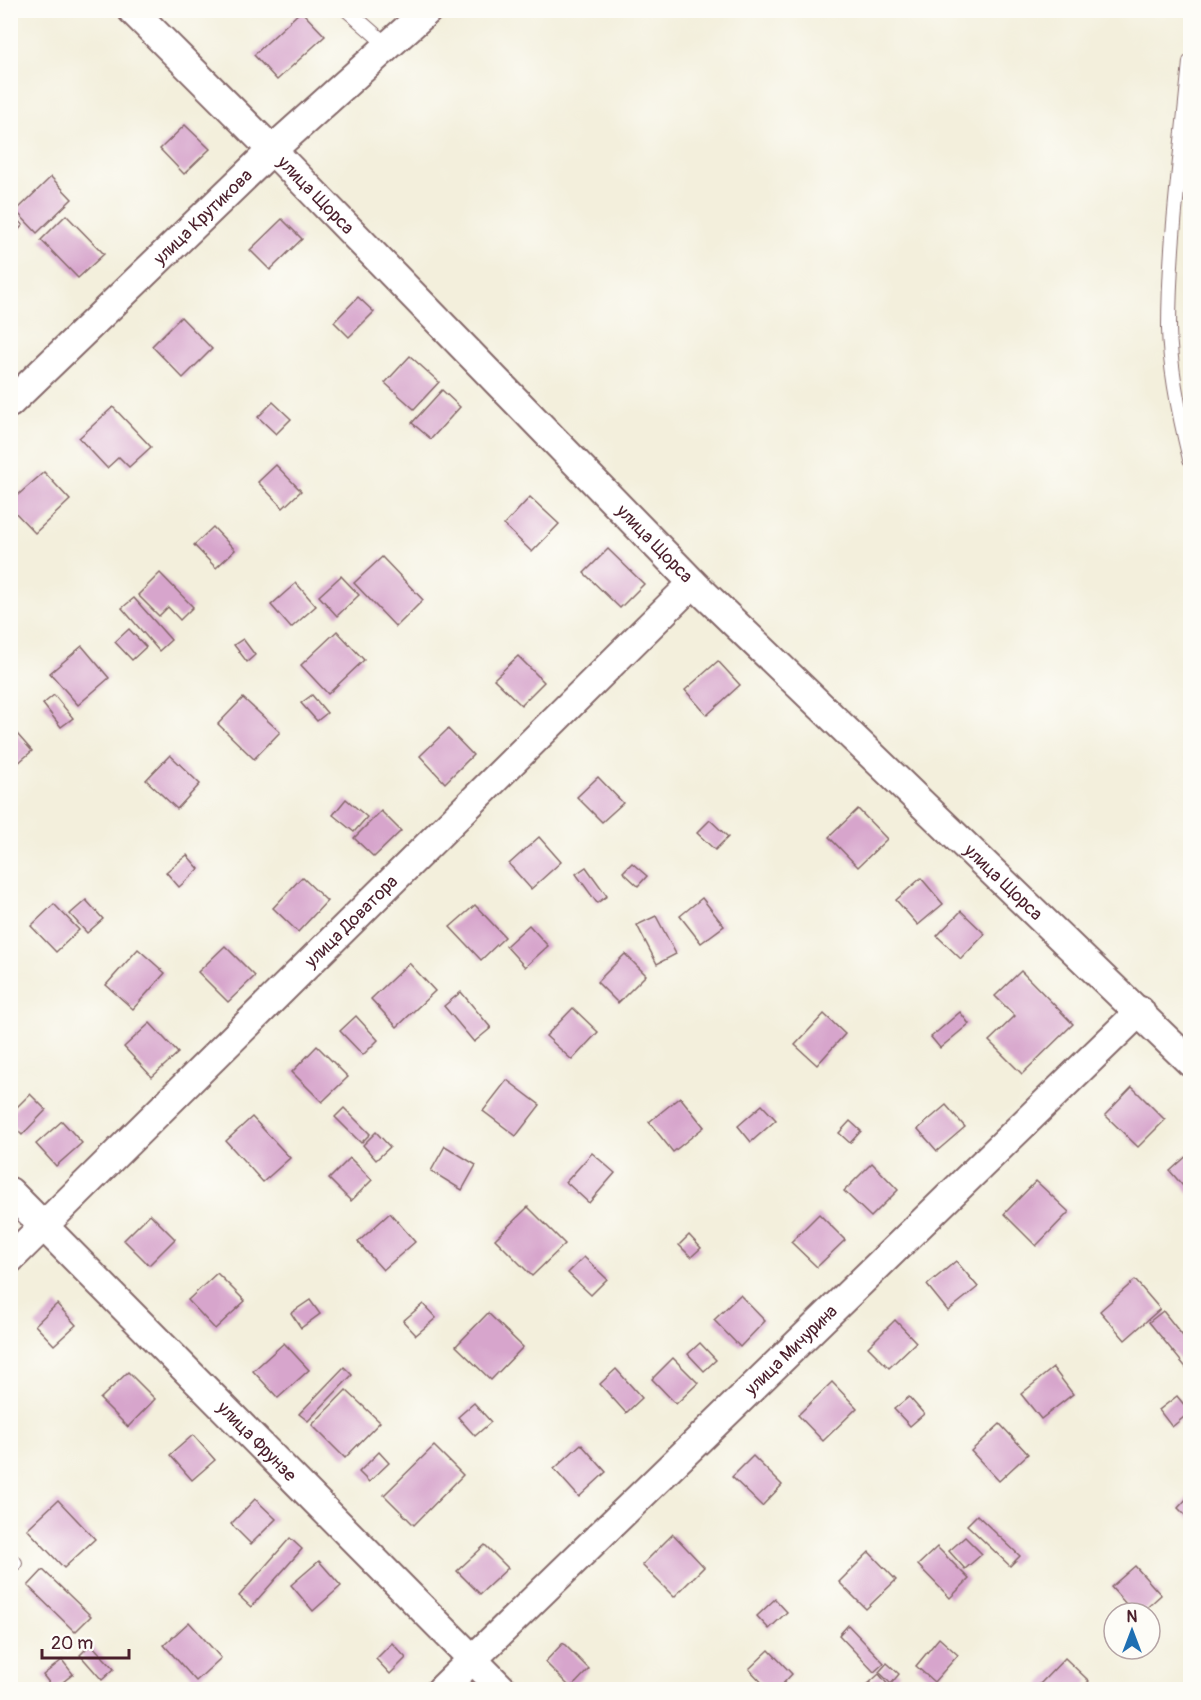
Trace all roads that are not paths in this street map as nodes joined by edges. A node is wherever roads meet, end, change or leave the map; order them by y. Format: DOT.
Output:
graph roads {
  1 [pos="132,10"];
  2 [pos="347,10"];
  3 [pos="429,10"];
  4 [pos="388,46"];
  5 [pos="1191,62"];
  6 [pos="272,150"];
  7 [pos="13,395"];
  8 [pos="1191,459"];
  9 [pos="693,584"];
  10 [pos="1140,1011"];
  11 [pos="1191,1062"];
  12 [pos="10,1192"];
  13 [pos="45,1226"];
  14 [pos="10,1259"];
  15 [pos="474,1657"];
  16 [pos="441,1689"];
  17 [pos="503,1689"];
  1 -- 6 [label="street, улица Щорса"];
  2 -- 4 [label="lane"];
  3 -- 4 [label="street, улица Крутикова"];
  4 -- 6 [label="street, улица Крутикова"];
  5 -- 8 [label="lane"];
  6 -- 7 [label="street, улица Крутикова"];
  6 -- 9 [label="street, улица Щорса"];
  9 -- 10 [label="street, улица Щорса"];
  9 -- 13 [label="street, улица Доватора"];
  10 -- 11 [label="street, улица Щорса"];
  10 -- 15 [label="street, улица Мичурина"];
  12 -- 13 [label="street, улица Фрунзе"];
  13 -- 14 [label="street, улица Доватора"];
  13 -- 15 [label="street, улица Фрунзе"];
  15 -- 16 [label="street, улица Мичурина"];
  15 -- 17 [label="street, улица Фрунзе"];
}
